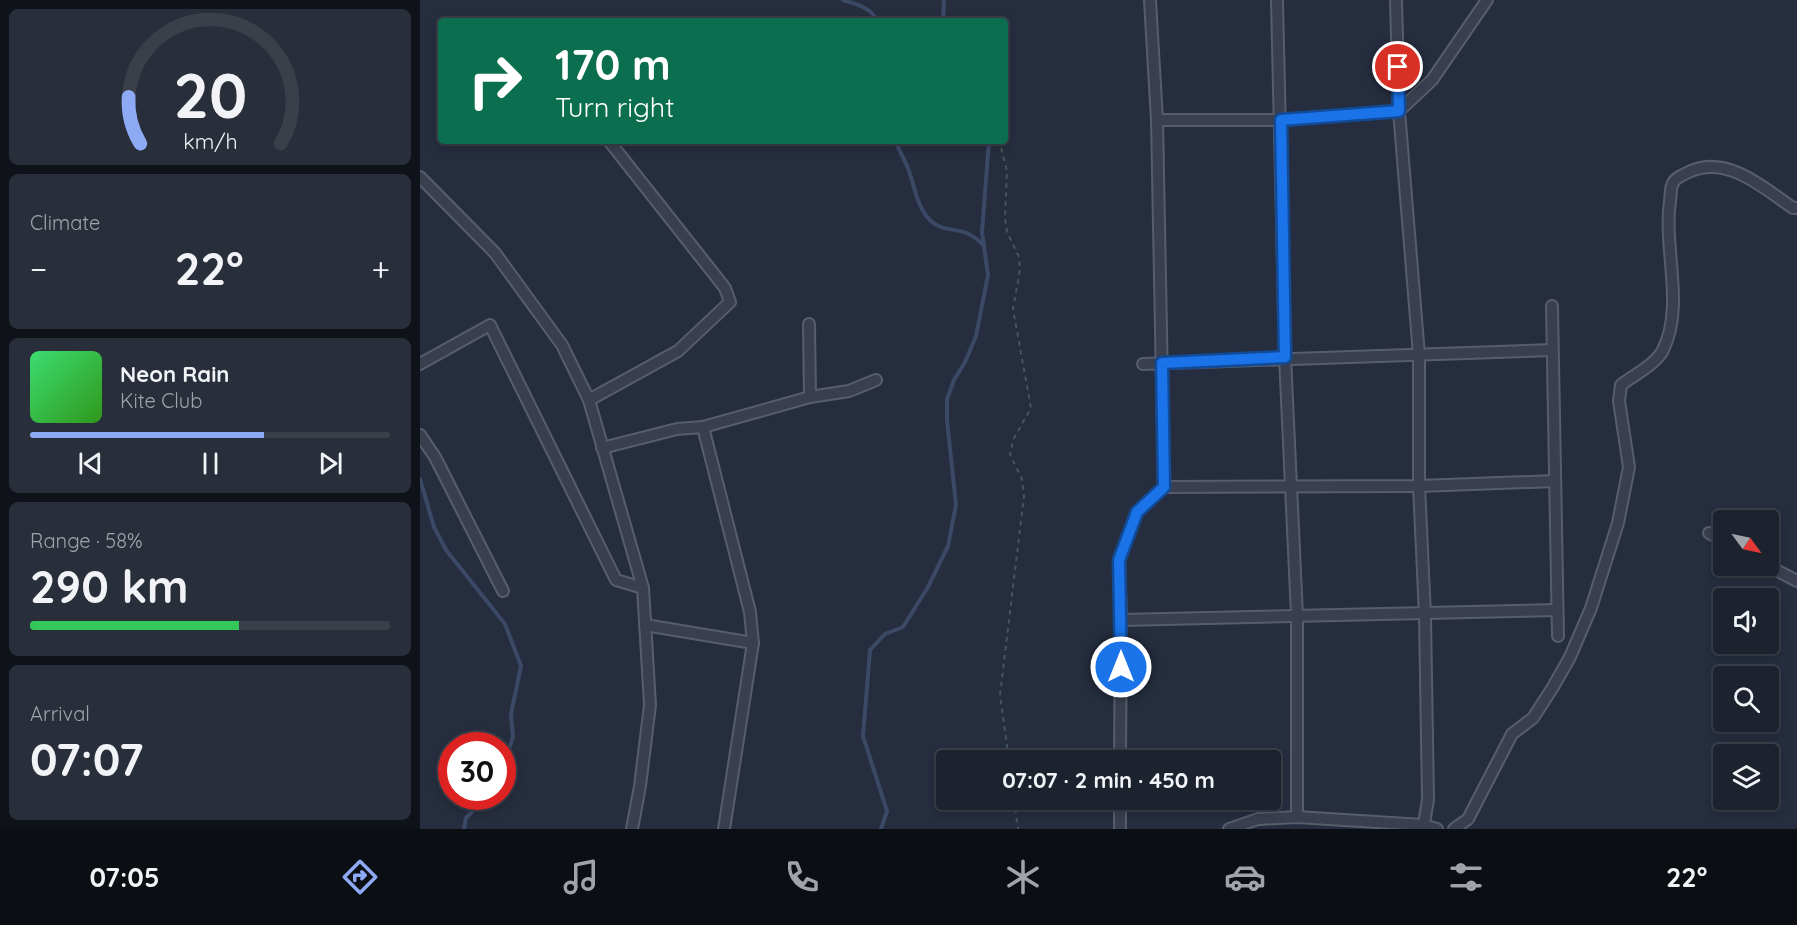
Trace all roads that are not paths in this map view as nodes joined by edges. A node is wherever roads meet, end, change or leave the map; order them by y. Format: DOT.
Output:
graph roads {
  1 [pos="1150,0"];
  2 [pos="1278,0"];
  3 [pos="1396,0"];
  4 [pos="1488,0"];
  5 [pos="1399,111"];
  6 [pos="1157,120"];
  7 [pos="1281,120"];
  8 [pos="611,144"];
  9 [pos="420,177"];
  10 [pos="1797,208"];
  11 [pos="1552,306"];
  12 [pos="809,324"];
  13 [pos="1552,350"];
  14 [pos="1419,355"];
  15 [pos="1285,357"];
  16 [pos="1162,363"];
  17 [pos="420,364"];
  18 [pos="1143,364"];
  19 [pos="876,380"];
  20 [pos="810,397"];
  21 [pos="589,400"];
  22 [pos="703,427"];
  23 [pos="420,435"];
  24 [pos="602,448"];
  25 [pos="1555,482"];
  26 [pos="1419,486"];
  27 [pos="1164,487"];
  28 [pos="1291,487"];
  29 [pos="1709,533"];
  30 [pos="1713,535"];
  31 [pos="1779,572"];
  32 [pos="1797,581"];
  33 [pos="643,588"];
  34 [pos="503,591"];
  35 [pos="1557,610"];
  36 [pos="1297,615"];
  37 [pos="1425,615"];
  38 [pos="1121,620"];
  39 [pos="645,625"];
  40 [pos="1558,636"];
  41 [pos="753,643"];
  42 [pos="1120,750"];
  43 [pos="1120,810"];
  44 [pos="1297,817"];
  45 [pos="1423,827"];
  46 [pos="632,829"];
  47 [pos="724,829"];
  48 [pos="1120,829"];
  49 [pos="1229,829"];
  50 [pos="1437,829"];
  51 [pos="1454,829"];
  1 -- 6 [label="street"];
  2 -- 7 [label="street"];
  3 -- 5 [label="street"];
  4 -- 5 [label="street"];
  5 -- 7 [label="street"];
  5 -- 14 [label="street"];
  6 -- 7 [label="street"];
  6 -- 16 [label="street"];
  7 -- 15 [label="street"];
  8 -- 21 [label="street"];
  9 -- 21 [label="street"];
  10 -- 51 [label="street"];
  11 -- 13 [label="street"];
  12 -- 20 [label="street"];
  13 -- 14 [label="street"];
  13 -- 25 [label="street"];
  14 -- 15 [label="street"];
  14 -- 26 [label="street"];
  15 -- 16 [label="street"];
  15 -- 28 [label="street"];
  16 -- 18 [label="street"];
  16 -- 27 [label="street"];
  17 -- 33 [label="street"];
  19 -- 20 [label="street"];
  20 -- 22 [label="street"];
  21 -- 24 [label="street"];
  22 -- 24 [label="street"];
  22 -- 41 [label="street"];
  23 -- 34 [label="street"];
  24 -- 33 [label="street"];
  25 -- 26 [label="street"];
  25 -- 35 [label="street"];
  26 -- 28 [label="street"];
  26 -- 37 [label="street"];
  27 -- 28 [label="street"];
  27 -- 38 [label="street"];
  28 -- 36 [label="street"];
  29 -- 30 [label="street"];
  31 -- 32 [label="street"];
  33 -- 39 [label="street"];
  35 -- 37 [label="street"];
  35 -- 40 [label="street"];
  36 -- 37 [label="street"];
  36 -- 38 [label="street"];
  36 -- 44 [label="street"];
  37 -- 45 [label="street"];
  38 -- 42 [label="street"];
  39 -- 41 [label="street"];
  39 -- 46 [label="street"];
  41 -- 47 [label="street"];
  43 -- 48 [label="street"];
  44 -- 45 [label="street"];
  44 -- 49 [label="street"];
  45 -- 50 [label="street"];
}
